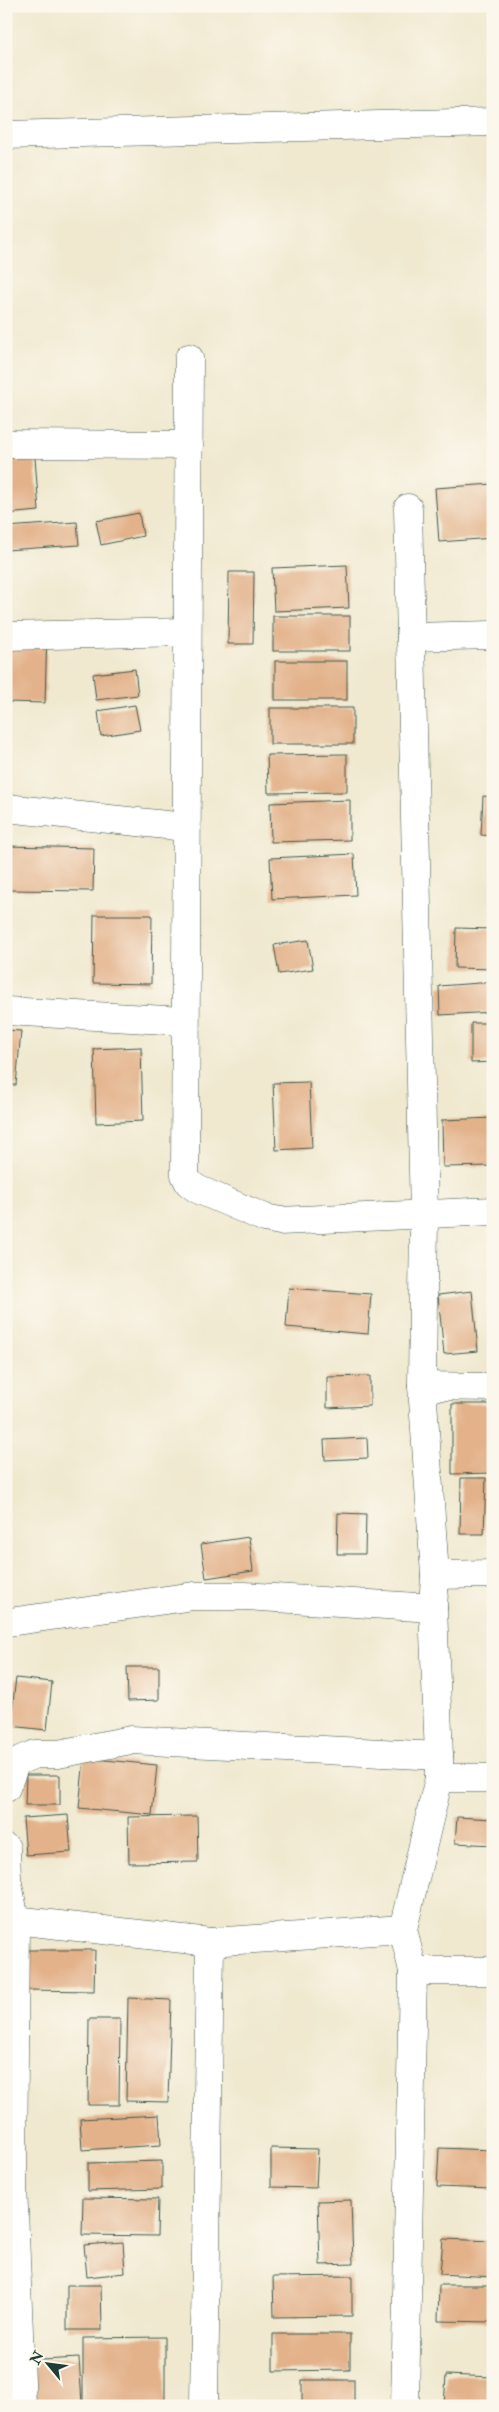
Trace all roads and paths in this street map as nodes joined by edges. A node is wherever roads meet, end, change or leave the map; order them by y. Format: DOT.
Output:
graph roads {
  1 [pos="493,122"];
  2 [pos="6,135"];
  3 [pos="189,358"];
  4 [pos="6,444"];
  5 [pos="189,444"];
  6 [pos="408,508"];
  7 [pos="187,632"];
  8 [pos="493,635"];
  9 [pos="6,636"];
  10 [pos="411,636"];
  11 [pos="6,808"];
  12 [pos="186,827"];
  13 [pos="6,1011"];
  14 [pos="184,1021"];
  15 [pos="493,1211"];
  16 [pos="424,1215"];
  17 [pos="422,1386"];
  18 [pos="493,1386"];
  19 [pos="493,1574"];
  20 [pos="436,1575"];
  21 [pos="433,1608"];
  22 [pos="9,1622"];
  23 [pos="439,1767"];
  24 [pos="493,1778"];
  25 [pos="6,1788"];
  26 [pos="6,1848"];
  27 [pos="7,1878"];
  28 [pos="15,1920"];
  29 [pos="403,1928"];
  30 [pos="210,1942"];
  31 [pos="413,1971"];
  32 [pos="493,1971"];
  33 [pos="10,2186"];
  34 [pos="22,2406"];
  35 [pos="204,2406"];
  36 [pos="405,2406"];
  1 -- 2 [label="street"];
  3 -- 5 [label="street"];
  4 -- 5 [label="street"];
  5 -- 7 [label="street"];
  6 -- 10 [label="street"];
  7 -- 9 [label="street"];
  7 -- 12 [label="street"];
  8 -- 10 [label="street"];
  10 -- 16 [label="street"];
  11 -- 12 [label="street"];
  12 -- 14 [label="street"];
  13 -- 14 [label="street"];
  14 -- 16 [label="street"];
  15 -- 16 [label="street"];
  16 -- 17 [label="street"];
  17 -- 18 [label="street"];
  17 -- 20 [label="street"];
  19 -- 20 [label="street"];
  20 -- 21 [label="street"];
  21 -- 22 [label="street"];
  21 -- 23 [label="street"];
  23 -- 24 [label="street"];
  23 -- 25 [label="street"];
  23 -- 29 [label="street"];
  26 -- 27 [label="street"];
  27 -- 28 [label="street"];
  28 -- 30 [label="street"];
  28 -- 33 [label="street"];
  29 -- 30 [label="street"];
  29 -- 31 [label="street"];
  30 -- 35 [label="street"];
  31 -- 32 [label="street"];
  31 -- 36 [label="street"];
  33 -- 34 [label="street"];
}
